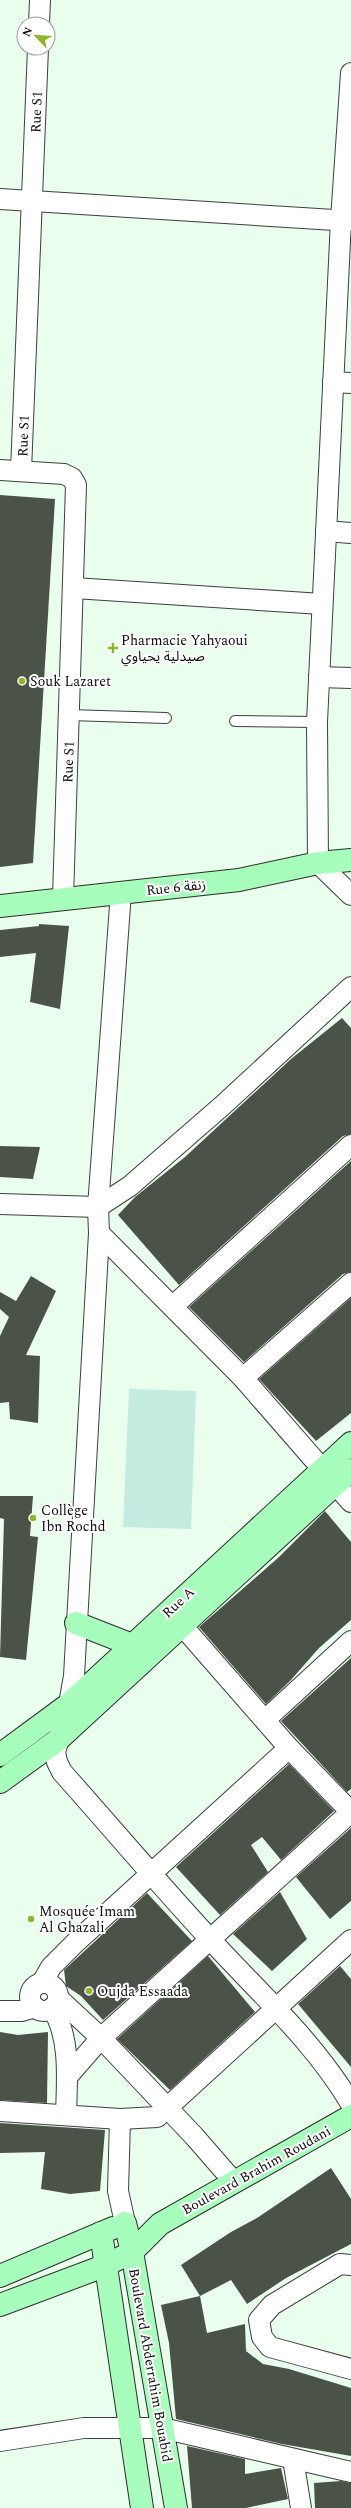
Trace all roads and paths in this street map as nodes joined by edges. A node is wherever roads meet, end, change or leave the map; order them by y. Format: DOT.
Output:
graph roads {
  1 [pos="40,0"];
  2 [pos="39,16"];
  3 [pos="38,56"];
  4 [pos="351,73"];
  5 [pos="0,199"];
  6 [pos="33,201"];
  7 [pos="346,221"];
  8 [pos="342,383"];
  9 [pos="0,470"];
  10 [pos="21,471"];
  11 [pos="326,531"];
  12 [pos="351,532"];
  13 [pos="74,588"];
  14 [pos="322,604"];
  15 [pos="319,677"];
  16 [pos="351,678"];
  17 [pos="69,715"];
  18 [pos="166,718"];
  19 [pos="235,721"];
  20 [pos="317,722"];
  21 [pos="351,860"];
  22 [pos="318,863"];
  23 [pos="121,892"];
  24 [pos="351,895"];
  25 [pos="63,898"];
  26 [pos="0,906"];
  27 [pos="348,996"];
  28 [pos="351,1145"];
  29 [pos="0,1204"];
  30 [pos="98,1207"];
  31 [pos="99,1233"];
  32 [pos="351,1283"];
  33 [pos="173,1306"];
  34 [pos="243,1378"];
  35 [pos="351,1443"];
  36 [pos="337,1475"];
  37 [pos="351,1502"];
  38 [pos="176,1618"];
  39 [pos="76,1623"];
  40 [pos="351,1641"];
  41 [pos="132,1645"];
  42 [pos="69,1704"];
  43 [pos="265,1720"];
  44 [pos="58,1740"];
  45 [pos="289,1748"];
  46 [pos="0,1755"];
  47 [pos="0,1782"];
  48 [pos="351,1812"];
  49 [pos="153,1874"];
  50 [pos="210,1939"];
  51 [pos="351,1940"];
  52 [pos="48,2004"];
  53 [pos="277,2007"];
  54 [pos="0,2011"];
  55 [pos="101,2038"];
  56 [pos="67,2076"];
  57 [pos="351,2104"];
  58 [pos="168,2109"];
  59 [pos="0,2111"];
  60 [pos="66,2114"];
  61 [pos="351,2116"];
  62 [pos="120,2119"];
  63 [pos="234,2182"];
  64 [pos="125,2222"];
  65 [pos="160,2224"];
  66 [pos="101,2233"];
  67 [pos="132,2252"];
  68 [pos="351,2265"];
  69 [pos="104,2266"];
  70 [pos="0,2276"];
  71 [pos="0,2305"];
  72 [pos="351,2369"];
  73 [pos="129,2427"];
  74 [pos="162,2428"];
  75 [pos="0,2440"];
  76 [pos="293,2459"];
  77 [pos="351,2472"];
  78 [pos="142,2508"];
  79 [pos="176,2508"];
  80 [pos="301,2508"];
  1 -- 2 [label="street"];
  3 -- 6 [label="street, Rue S1"];
  4 -- 7 [label="street"];
  5 -- 6 [label="street"];
  6 -- 7 [label="street"];
  6 -- 10 [label="street, Rue S1"];
  7 -- 8 [label="street"];
  8 -- 11 [label="street"];
  9 -- 10 [label="street"];
  10 -- 13 [label="street, Rue S1"];
  11 -- 12 [label="street"];
  11 -- 14 [label="street"];
  13 -- 14 [label="street"];
  13 -- 17 [label="street, Rue S1"];
  14 -- 15 [label="street"];
  15 -- 16 [label="street"];
  15 -- 20 [label="street"];
  17 -- 18 [label="lane"];
  17 -- 25 [label="street, Rue S1"];
  19 -- 20 [label="lane"];
  20 -- 22 [label="street"];
  21 -- 22 [label="main road, Rue 6 زنقة"];
  22 -- 23 [label="main road, Rue 6 زنقة"];
  22 -- 24 [label="street"];
  23 -- 25 [label="main road, Rue 6 زنقة"];
  23 -- 30 [label="street"];
  25 -- 26 [label="main road, Rue 6 زنقة"];
  27 -- 30 [label="street"];
  28 -- 33 [label="street"];
  29 -- 30 [label="street"];
  30 -- 31 [label="street"];
  31 -- 33 [label="street"];
  31 -- 39 [label="street"];
  32 -- 34 [label="street"];
  33 -- 34 [label="street"];
  34 -- 36 [label="street"];
  35 -- 36 [label="main road, Rue A"];
  36 -- 37 [label="street"];
  36 -- 38 [label="main road, Rue A"];
  38 -- 41 [label="main road, Rue A"];
  38 -- 43 [label="street"];
  38 -- 44 [label="main road, Rue A"];
  39 -- 41 [label="main road"];
  39 -- 42 [label="street"];
  40 -- 43 [label="street"];
  41 -- 42 [label="main road, Rue A"];
  42 -- 44 [label="street"];
  42 -- 46 [label="main road, Rue A"];
  43 -- 45 [label="street"];
  44 -- 47 [label="main road, Rue A"];
  44 -- 49 [label="street"];
  45 -- 48 [label="street"];
  45 -- 49 [label="street"];
  48 -- 50 [label="street"];
  49 -- 50 [label="street"];
  49 -- 52 [label="street"];
  50 -- 53 [label="street"];
  50 -- 55 [label="street"];
  51 -- 53 [label="street"];
  52 -- 54 [label="street"];
  52 -- 55 [label="street"];
  52 -- 56 [label="street"];
  53 -- 57 [label="street"];
  53 -- 58 [label="street"];
  55 -- 56 [label="street"];
  55 -- 58 [label="street"];
  56 -- 60 [label="street"];
  58 -- 62 [label="street"];
  58 -- 63 [label="street"];
  59 -- 60 [label="street"];
  60 -- 62 [label="street"];
  61 -- 63 [label="main road, Boulevard Brahim Roudani"];
  62 -- 64 [label="street"];
  63 -- 65 [label="main road, Boulevard Brahim Roudani"];
  64 -- 65 [label="main road"];
  64 -- 66 [label="main road"];
  64 -- 67 [label="main road, Boulevard Abderrahim Bouabid"];
  65 -- 67 [label="main road, Boulevard Brahim Roudani"];
  66 -- 69 [label="main road, Boulevard Abderrahim Bouabid"];
  66 -- 70 [label="main road"];
  67 -- 69 [label="main road, Boulevard Brahim Roudani"];
  67 -- 74 [label="main road, Boulevard Abderrahim Bouabid"];
  68 -- 72 [label="street"];
  69 -- 71 [label="main road, Boulevard Brahim Roudani"];
  69 -- 73 [label="main road, Boulevard Abderrahim Bouabid"];
  73 -- 74 [label="street"];
  73 -- 75 [label="street"];
  73 -- 78 [label="main road, Boulevard Abderrahim Bouabid"];
  74 -- 76 [label="street"];
  74 -- 79 [label="main road, Boulevard Abderrahim Bouabid"];
  76 -- 77 [label="street"];
  76 -- 80 [label="street"];
}
